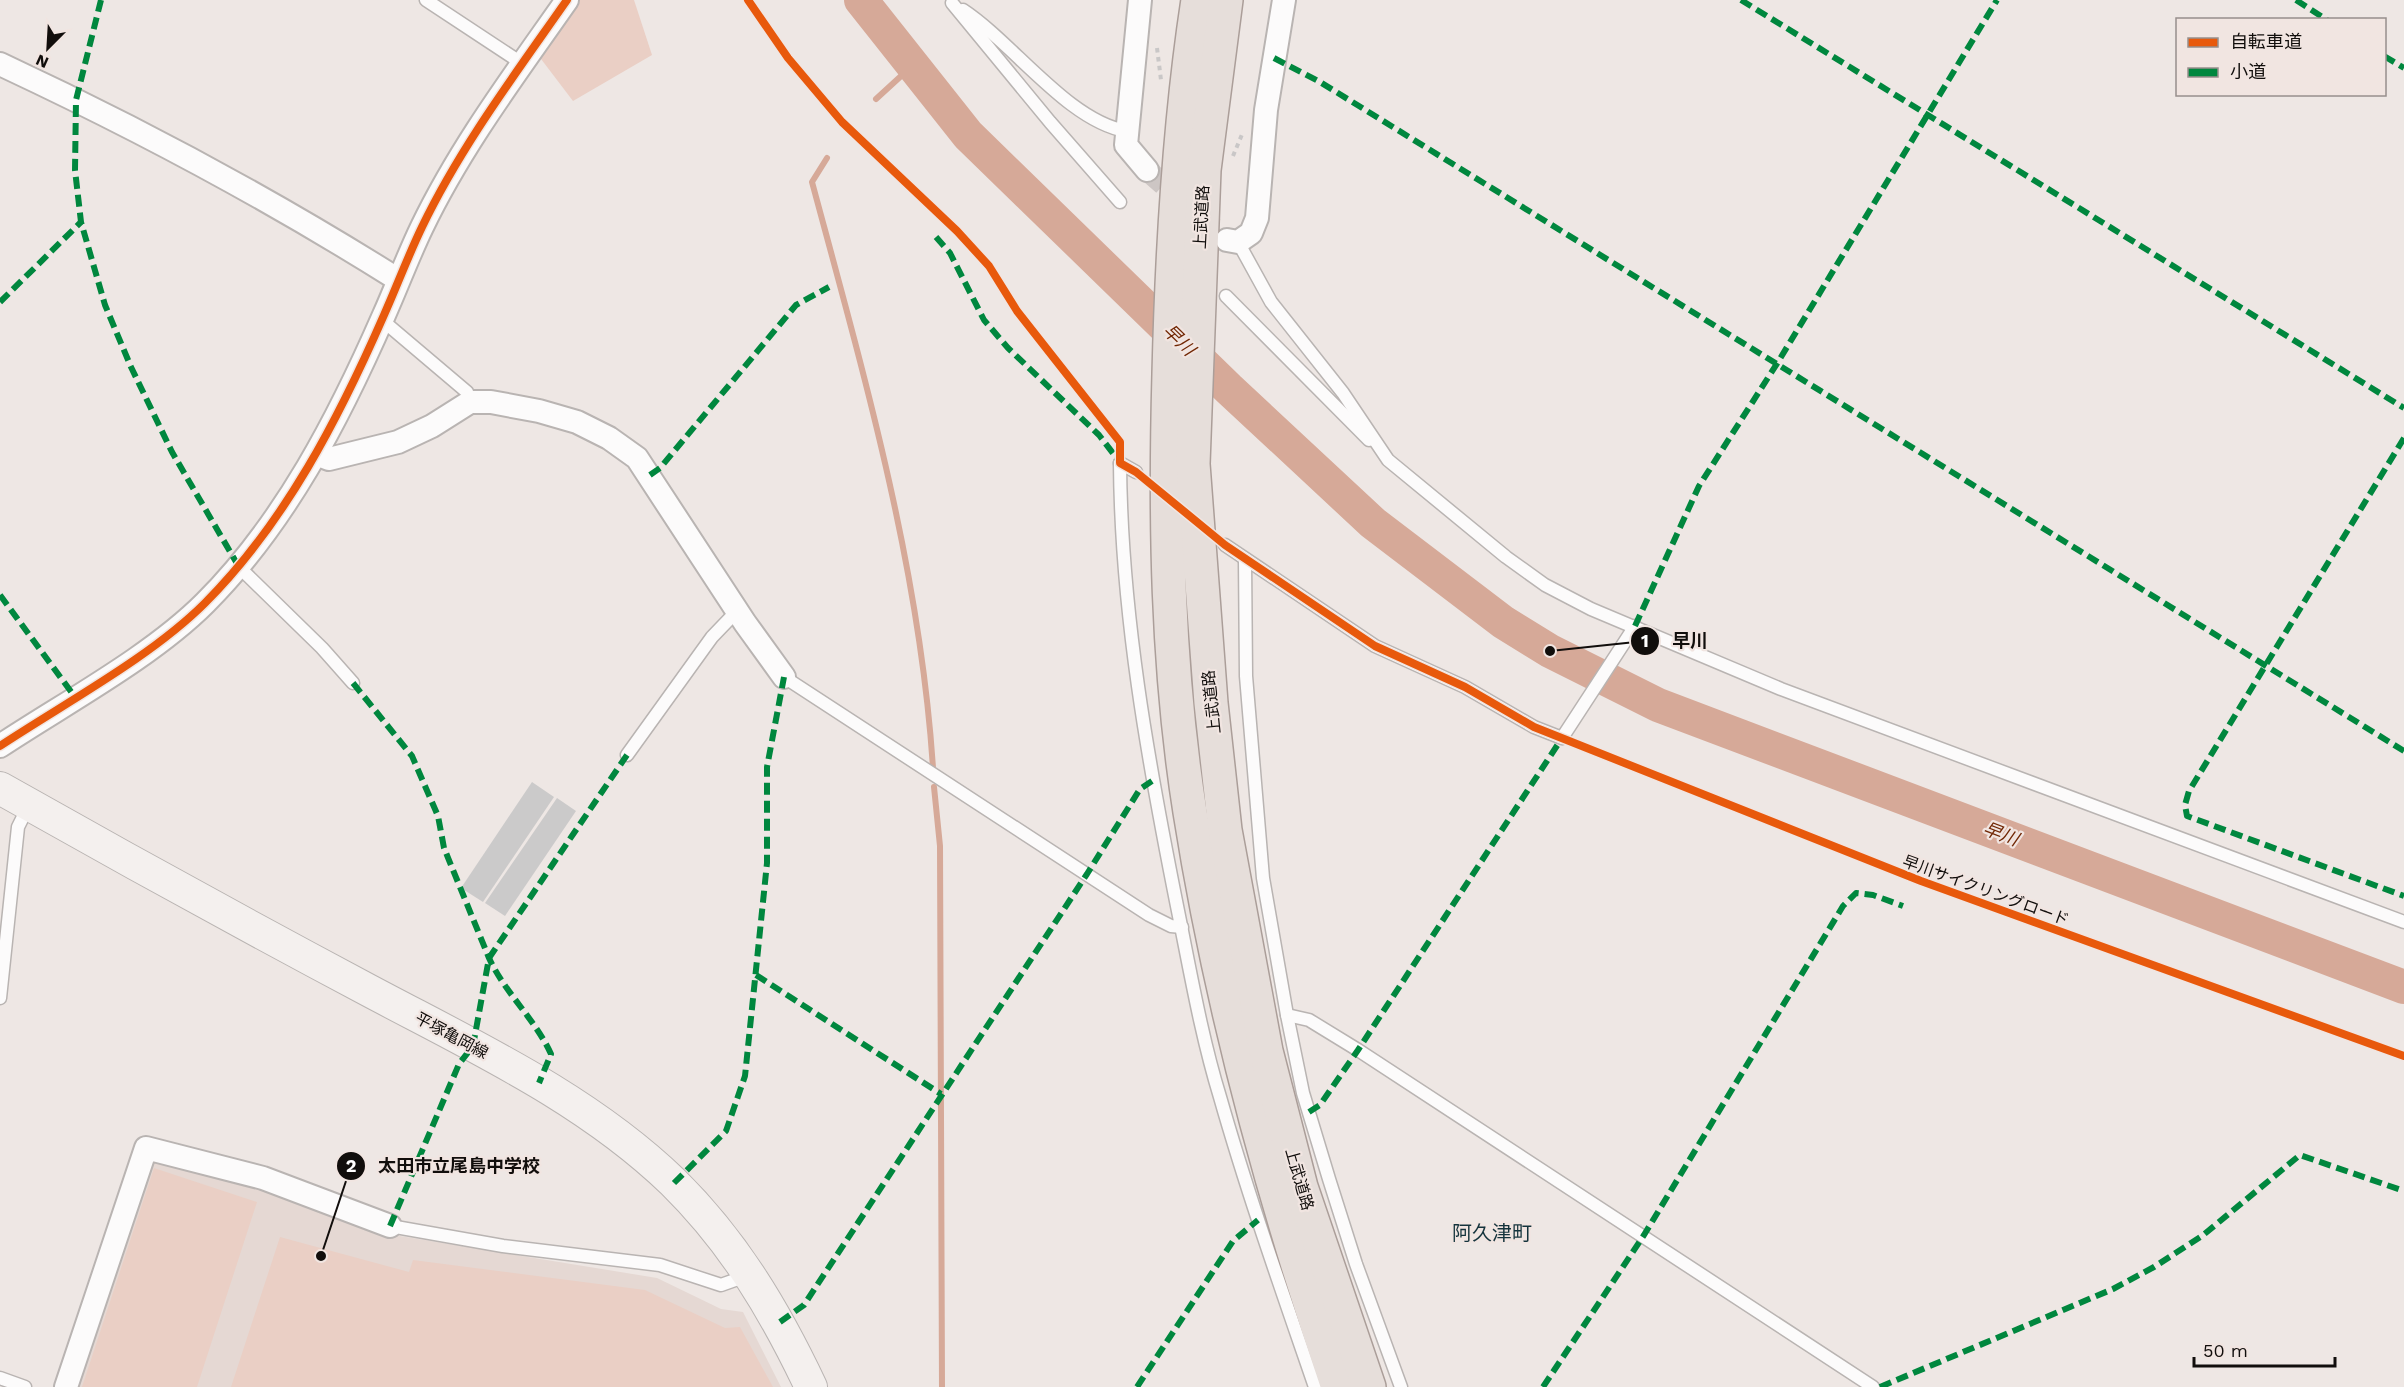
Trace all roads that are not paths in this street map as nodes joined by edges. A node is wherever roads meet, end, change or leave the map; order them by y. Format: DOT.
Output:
graph roads {
  1 [pos="426,0"];
  2 [pos="567,0"];
  3 [pos="1140,0"];
  4 [pos="1198,0"];
  5 [pos="1226,0"];
  6 [pos="1284,0"];
  7 [pos="951,2"];
  8 [pos="0,64"];
  9 [pos="523,64"];
  10 [pos="1126,131"];
  11 [pos="1147,170"];
  12 [pos="1120,202"];
  13 [pos="1233,241"];
  14 [pos="397,279"];
  15 [pos="1226,296"];
  16 [pos="382,320"];
  17 [pos="470,402"];
  18 [pos="316,454"];
  19 [pos="1388,460"];
  20 [pos="1136,472"];
  21 [pos="1225,545"];
  22 [pos="1245,559"];
  23 [pos="239,567"];
  24 [pos="737,611"];
  25 [pos="1633,628"];
  26 [pos="784,677"];
  27 [pos="353,683"];
  28 [pos="0,746"];
  29 [pos="627,755"];
  30 [pos="0,788"];
  31 [pos="29,804"];
  32 [pos="2404,922"];
  33 [pos="1182,927"];
  34 [pos="0,998"];
  35 [pos="1287,1015"];
  36 [pos="1315,1183"];
  37 [pos="390,1226"];
  38 [pos="750,1275"];
  39 [pos="0,1378"];
  40 [pos="26,1387"];
  41 [pos="66,1387"];
  42 [pos="811,1387"];
  43 [pos="1315,1387"];
  44 [pos="1338,1387"];
  45 [pos="1370,1387"];
  46 [pos="1401,1387"];
  47 [pos="1873,1387"];
  1 -- 9 [label="lane"];
  2 -- 9 [label="street"];
  3 -- 10 [label="street"];
  4 -- 44 [label="highway, 上武道路"];
  5 -- 36 [label="highway, 上武道路"];
  6 -- 13 [label="street"];
  7 -- 10 [label="lane"];
  7 -- 12 [label="lane"];
  8 -- 14 [label="street"];
  9 -- 14 [label="street"];
  10 -- 11 [label="street"];
  13 -- 19 [label="lane"];
  14 -- 16 [label="street"];
  15 -- 19 [label="lane"];
  16 -- 17 [label="lane"];
  16 -- 18 [label="street"];
  17 -- 18 [label="street"];
  17 -- 24 [label="street"];
  18 -- 23 [label="street"];
  19 -- 25 [label="lane"];
  20 -- 33 [label="lane"];
  21 -- 22 [label="lane"];
  22 -- 25 [label="lane"];
  22 -- 35 [label="lane"];
  23 -- 27 [label="lane"];
  23 -- 28 [label="street"];
  24 -- 26 [label="street"];
  24 -- 29 [label="lane"];
  25 -- 32 [label="lane"];
  26 -- 33 [label="lane"];
  30 -- 31 [label="main road, 平塚亀岡線"];
  31 -- 34 [label="lane"];
  31 -- 38 [label="main road, 平塚亀岡線"];
  33 -- 43 [label="lane"];
  35 -- 36 [label="lane"];
  35 -- 47 [label="lane"];
  36 -- 45 [label="highway, 上武道路"];
  36 -- 46 [label="lane"];
  37 -- 38 [label="lane"];
  37 -- 41 [label="street"];
  38 -- 42 [label="main road, 平塚亀岡線"];
  39 -- 40 [label="lane"];
}
